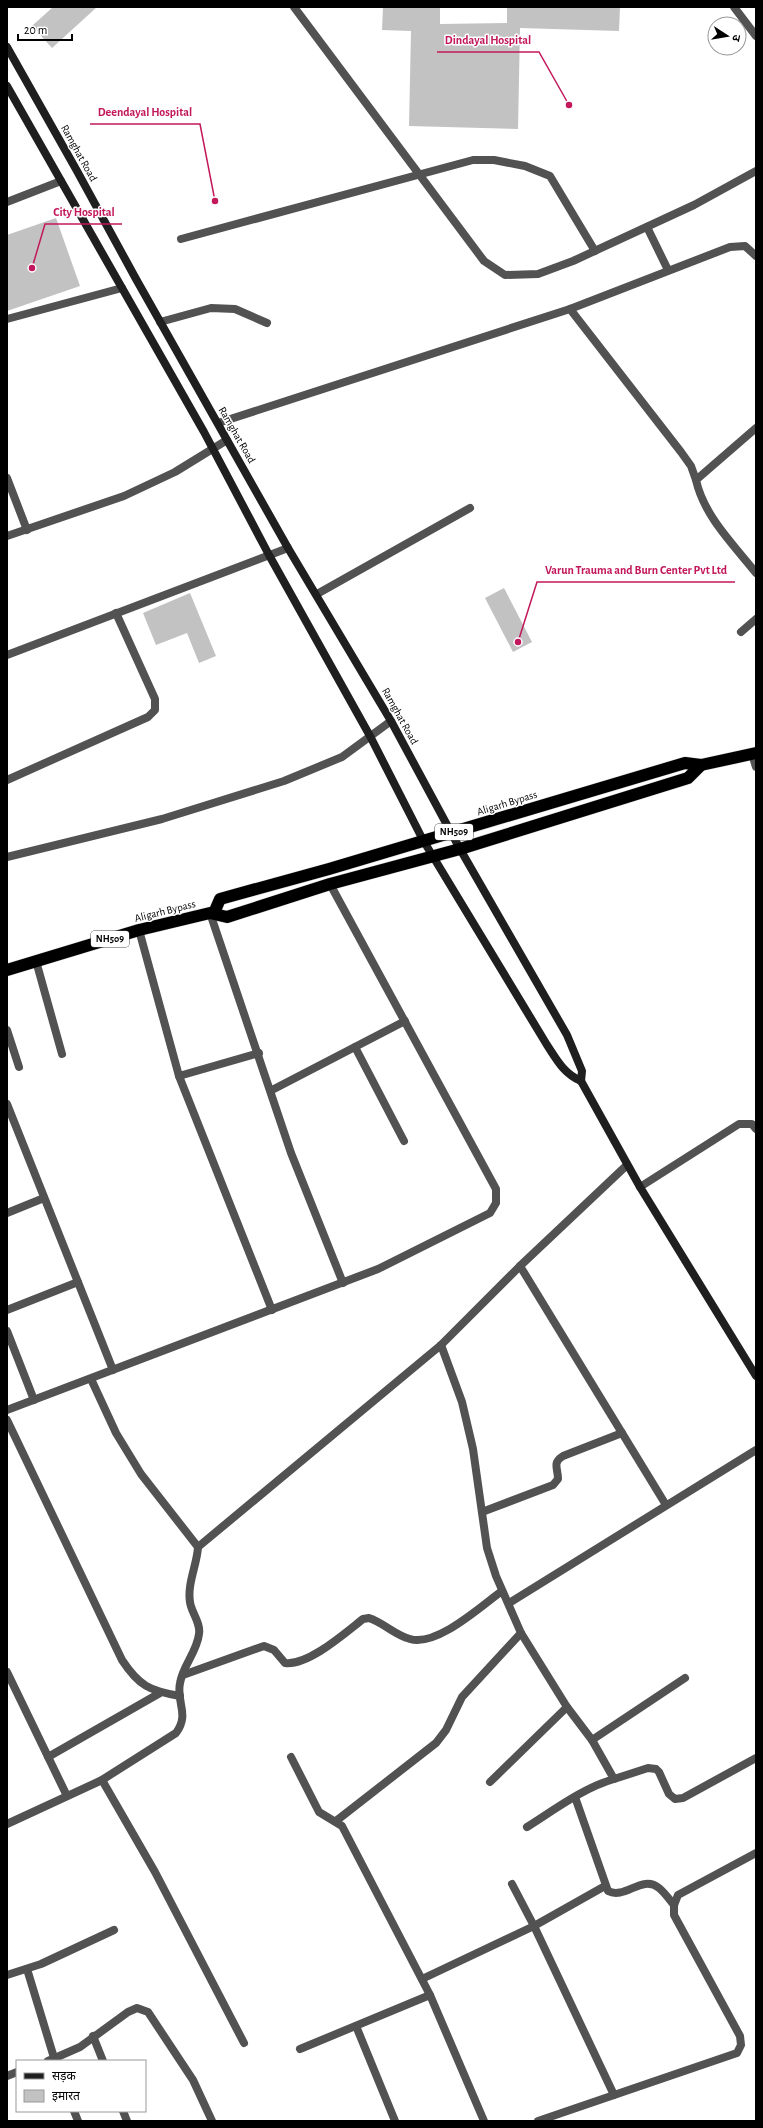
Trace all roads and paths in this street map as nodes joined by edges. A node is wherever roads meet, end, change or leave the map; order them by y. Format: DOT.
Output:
graph roads {
  1 [pos="294,7"];
  2 [pos="734,7"];
  3 [pos="756,36"];
  4 [pos="7,47"];
  5 [pos="7,86"];
  6 [pos="756,170"];
  7 [pos="420,176"];
  8 [pos="61,181"];
  9 [pos="7,202"];
  10 [pos="647,227"];
  11 [pos="181,239"];
  12 [pos="595,251"];
  13 [pos="756,256"];
  14 [pos="668,270"];
  15 [pos="122,288"];
  16 [pos="570,309"];
  17 [pos="7,319"];
  18 [pos="160,322"];
  19 [pos="267,323"];
  20 [pos="218,423"];
  21 [pos="756,428"];
  22 [pos="227,440"];
  23 [pos="212,448"];
  24 [pos="7,478"];
  25 [pos="696,480"];
  26 [pos="470,508"];
  27 [pos="27,530"];
  28 [pos="7,536"];
  29 [pos="288,548"];
  30 [pos="269,555"];
  31 [pos="756,573"];
  32 [pos="317,594"];
  33 [pos="116,613"];
  34 [pos="756,619"];
  35 [pos="741,632"];
  36 [pos="7,654"];
  37 [pos="391,721"];
  38 [pos="370,736"];
  39 [pos="754,754"];
  40 [pos="701,765"];
  41 [pos="756,767"];
  42 [pos="7,780"];
  43 [pos="451,833"];
  44 [pos="423,840"];
  45 [pos="460,849"];
  46 [pos="432,856"];
  47 [pos="7,857"];
  48 [pos="330,884"];
  49 [pos="212,913"];
  50 [pos="139,930"];
  51 [pos="36,961"];
  52 [pos="7,970"];
  53 [pos="405,1021"];
  54 [pos="7,1030"];
  55 [pos="355,1047"];
  56 [pos="259,1053"];
  57 [pos="62,1054"];
  58 [pos="20,1067"];
  59 [pos="178,1076"];
  60 [pos="581,1081"];
  61 [pos="272,1090"];
  62 [pos="8,1107"];
  63 [pos="756,1128"];
  64 [pos="404,1141"];
  65 [pos="627,1165"];
  66 [pos="640,1187"];
  67 [pos="44,1198"];
  68 [pos="7,1213"];
  69 [pos="520,1266"];
  70 [pos="78,1282"];
  71 [pos="343,1283"];
  72 [pos="7,1310"];
  73 [pos="272,1310"];
  74 [pos="7,1331"];
  75 [pos="441,1345"];
  76 [pos="113,1370"];
  77 [pos="756,1376"];
  78 [pos="91,1378"];
  79 [pos="34,1400"];
  80 [pos="7,1410"];
  81 [pos="7,1420"];
  82 [pos="622,1433"];
  83 [pos="756,1450"];
  84 [pos="666,1505"];
  85 [pos="482,1512"];
  86 [pos="198,1547"];
  87 [pos="502,1591"];
  88 [pos="509,1603"];
  89 [pos="521,1633"];
  90 [pos="7,1672"];
  91 [pos="183,1675"];
  92 [pos="684,1678"];
  93 [pos="160,1693"];
  94 [pos="180,1696"];
  95 [pos="567,1707"];
  96 [pos="592,1740"];
  97 [pos="48,1757"];
  98 [pos="290,1757"];
  99 [pos="756,1758"];
  100 [pos="614,1779"];
  101 [pos="102,1780"];
  102 [pos="490,1782"];
  103 [pos="67,1796"];
  104 [pos="575,1797"];
  105 [pos="336,1821"];
  106 [pos="7,1824"];
  107 [pos="527,1827"];
  108 [pos="756,1853"];
  109 [pos="512,1884"];
  110 [pos="605,1886"];
  111 [pos="674,1905"];
  112 [pos="534,1926"];
  113 [pos="114,1930"];
  114 [pos="27,1969"];
  115 [pos="7,1975"];
  116 [pos="422,1979"];
  117 [pos="430,1995"];
  118 [pos="356,2026"];
  119 [pos="93,2036"];
  120 [pos="244,2042"];
  121 [pos="300,2049"];
  122 [pos="53,2060"];
  123 [pos="103,2060"];
  124 [pos="614,2095"];
  125 [pos="212,2121"];
  126 [pos="395,2121"];
  127 [pos="484,2121"];
  128 [pos="538,2121"];
  1 -- 7 [label="street"];
  2 -- 3 [label="street"];
  4 -- 18 [label="main road, Ramghat Road"];
  5 -- 8 [label="main road"];
  6 -- 10 [label="street"];
  7 -- 11 [label="street"];
  7 -- 12 [label="street"];
  7 -- 12 [label="street"];
  8 -- 9 [label="street"];
  8 -- 15 [label="main road"];
  10 -- 12 [label="street"];
  10 -- 14 [label="street"];
  13 -- 14 [label="street"];
  14 -- 16 [label="street"];
  15 -- 17 [label="street"];
  15 -- 23 [label="main road"];
  16 -- 20 [label="street"];
  16 -- 25 [label="street"];
  18 -- 19 [label="street"];
  18 -- 20 [label="main road, Ramghat Road"];
  20 -- 22 [label="main road, Ramghat Road"];
  21 -- 25 [label="street"];
  22 -- 23 [label="street"];
  22 -- 29 [label="main road, Ramghat Road"];
  23 -- 27 [label="street"];
  23 -- 30 [label="main road"];
  24 -- 27 [label="street"];
  25 -- 31 [label="street"];
  26 -- 32 [label="street"];
  27 -- 28 [label="street"];
  29 -- 30 [label="street"];
  29 -- 32 [label="main road, Ramghat Road"];
  30 -- 33 [label="street"];
  30 -- 38 [label="main road"];
  32 -- 37 [label="main road, Ramghat Road"];
  33 -- 36 [label="street"];
  33 -- 42 [label="street"];
  34 -- 35 [label="street"];
  37 -- 38 [label="street"];
  37 -- 43 [label="main road, Ramghat Road"];
  38 -- 44 [label="main road"];
  38 -- 47 [label="street"];
  39 -- 40 [label="highway, Aligarh Bypass / NH509"];
  39 -- 41 [label="street"];
  40 -- 43 [label="highway, Aligarh Bypass / NH509"];
  40 -- 45 [label="highway, Aligarh Bypass / NH509"];
  43 -- 44 [label="highway, Aligarh Bypass / NH509"];
  43 -- 45 [label="main road, Ramghat Road"];
  44 -- 46 [label="main road"];
  44 -- 49 [label="highway, Aligarh Bypass / NH509"];
  45 -- 46 [label="highway, Aligarh Bypass / NH509"];
  45 -- 60 [label="main road, Ramghat Road"];
  46 -- 48 [label="highway, Aligarh Bypass / NH509"];
  46 -- 60 [label="main road"];
  48 -- 49 [label="highway, Aligarh Bypass / NH509"];
  48 -- 53 [label="street"];
  49 -- 50 [label="highway, Aligarh Bypass / NH509"];
  49 -- 56 [label="street"];
  50 -- 51 [label="highway, Aligarh Bypass / NH509"];
  50 -- 59 [label="street"];
  51 -- 52 [label="highway, Aligarh Bypass / NH509"];
  51 -- 57 [label="street"];
  53 -- 55 [label="street"];
  53 -- 71 [label="street"];
  54 -- 58 [label="street"];
  55 -- 61 [label="street"];
  55 -- 64 [label="street"];
  56 -- 59 [label="street"];
  56 -- 61 [label="street"];
  59 -- 73 [label="street"];
  60 -- 65 [label="main road"];
  61 -- 71 [label="street"];
  62 -- 67 [label="street"];
  63 -- 66 [label="street"];
  65 -- 66 [label="main road"];
  65 -- 69 [label="street"];
  66 -- 77 [label="main road"];
  67 -- 68 [label="street"];
  67 -- 70 [label="street"];
  69 -- 75 [label="street"];
  69 -- 82 [label="street"];
  70 -- 72 [label="street"];
  70 -- 76 [label="street"];
  71 -- 73 [label="street"];
  73 -- 76 [label="street"];
  74 -- 79 [label="street"];
  75 -- 85 [label="street"];
  75 -- 86 [label="street"];
  76 -- 78 [label="street"];
  78 -- 79 [label="street"];
  78 -- 86 [label="street"];
  79 -- 80 [label="street"];
  81 -- 93 [label="street"];
  82 -- 84 [label="street"];
  82 -- 85 [label="street"];
  83 -- 84 [label="street"];
  84 -- 88 [label="street"];
  85 -- 87 [label="street"];
  86 -- 91 [label="street"];
  87 -- 88 [label="street"];
  87 -- 91 [label="street"];
  88 -- 89 [label="street"];
  89 -- 95 [label="street"];
  89 -- 105 [label="street"];
  90 -- 97 [label="street"];
  91 -- 94 [label="street"];
  92 -- 96 [label="street"];
  93 -- 94 [label="street"];
  93 -- 97 [label="street"];
  94 -- 101 [label="street"];
  95 -- 96 [label="street"];
  95 -- 102 [label="street"];
  96 -- 100 [label="street"];
  97 -- 103 [label="street"];
  98 -- 105 [label="street"];
  99 -- 100 [label="street"];
  100 -- 104 [label="street"];
  101 -- 103 [label="street"];
  101 -- 120 [label="street"];
  103 -- 106 [label="street"];
  104 -- 107 [label="street"];
  104 -- 110 [label="street"];
  105 -- 116 [label="street"];
  108 -- 111 [label="street"];
  109 -- 112 [label="street"];
  110 -- 111 [label="street"];
  110 -- 112 [label="street"];
  111 -- 124 [label="street"];
  112 -- 116 [label="street"];
  112 -- 124 [label="street"];
  113 -- 114 [label="street"];
  114 -- 115 [label="street"];
  114 -- 122 [label="street"];
  116 -- 117 [label="street"];
  117 -- 118 [label="street"];
  117 -- 127 [label="street"];
  118 -- 121 [label="street"];
  118 -- 126 [label="street"];
  119 -- 122 [label="street"];
  119 -- 123 [label="street"];
  119 -- 125 [label="street"];
  124 -- 128 [label="street"];
}
